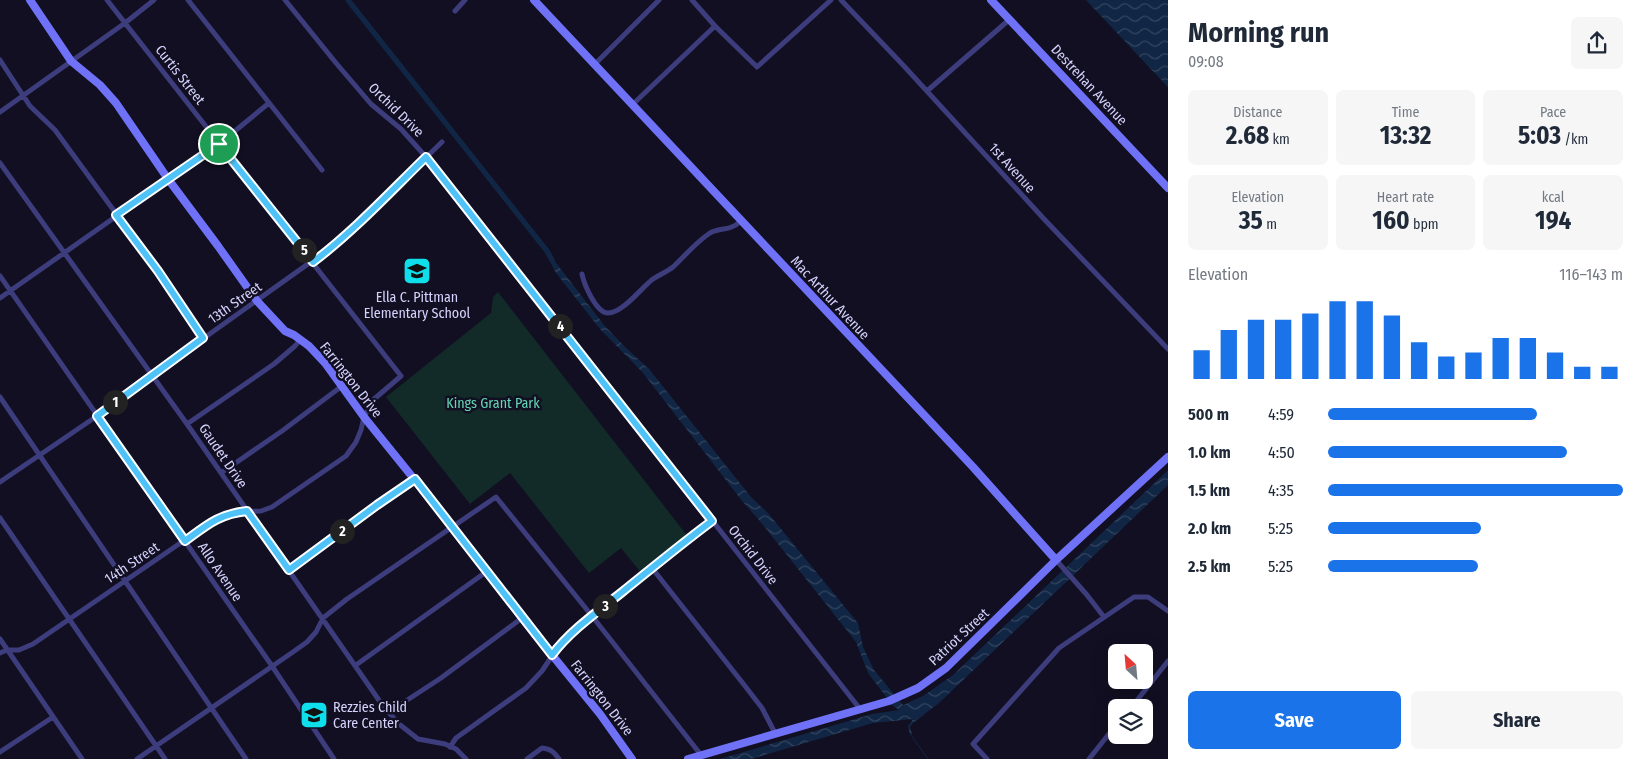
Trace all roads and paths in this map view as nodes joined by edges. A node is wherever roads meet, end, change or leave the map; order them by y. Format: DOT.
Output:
graph roads {
  1 [pos="30,0"];
  2 [pos="108,0"];
  3 [pos="154,0"];
  4 [pos="188,0"];
  5 [pos="285,0"];
  6 [pos="466,0"];
  7 [pos="534,0"];
  8 [pos="659,0"];
  9 [pos="692,0"];
  10 [pos="832,0"];
  11 [pos="841,0"];
  12 [pos="991,0"];
  13 [pos="455,11"];
  14 [pos="1010,20"];
  15 [pos="126,23"];
  16 [pos="714,26"];
  17 [pos="0,60"];
  18 [pos="72,62"];
  19 [pos="594,65"];
  20 [pos="927,91"];
  21 [pos="23,96"];
  22 [pos="269,103"];
  23 [pos="632,105"];
  24 [pos="0,112"];
  25 [pos="442,142"];
  26 [pos="219,144"];
  27 [pos="426,157"];
  28 [pos="0,163"];
  29 [pos="322,170"];
  30 [pos="168,179"];
  31 [pos="1168,188"];
  32 [pos="116,215"];
  33 [pos="741,221"];
  34 [pos="65,252"];
  35 [pos="313,262"];
  36 [pos="582,274"];
  37 [pos="0,276"];
  38 [pos="10,291"];
  39 [pos="0,298"];
  40 [pos="257,302"];
  41 [pos="203,338"];
  42 [pos="300,340"];
  43 [pos="1168,349"];
  44 [pos="152,375"];
  45 [pos="401,376"];
  46 [pos="342,386"];
  47 [pos="0,397"];
  48 [pos="97,416"];
  49 [pos="364,417"];
  50 [pos="187,424"];
  51 [pos="40,455"];
  52 [pos="1168,457"];
  53 [pos="221,473"];
  54 [pos="415,479"];
  55 [pos="0,482"];
  56 [pos="247,511"];
  57 [pos="0,518"];
  58 [pos="712,521"];
  59 [pos="452,526"];
  60 [pos="185,541"];
  61 [pos="1056,560"];
  62 [pos="652,568"];
  63 [pos="289,570"];
  64 [pos="486,572"];
  65 [pos="125,581"];
  66 [pos="1168,611"];
  67 [pos="592,616"];
  68 [pos="1104,617"];
  69 [pos="323,618"];
  70 [pos="522,618"];
  71 [pos="69,619"];
  72 [pos="0,639"];
  73 [pos="7,650"];
  74 [pos="0,652"];
  75 [pos="552,655"];
  76 [pos="1168,661"];
  77 [pos="356,665"];
  78 [pos="272,666"];
  79 [pos="1137,699"];
  80 [pos="212,708"];
  81 [pos="860,709"];
  82 [pos="389,712"];
  83 [pos="53,716"];
  84 [pos="775,733"];
  85 [pos="1108,735"];
  86 [pos="156,746"];
  87 [pos="450,747"];
  88 [pos="0,752"];
  89 [pos="701,755"];
  90 [pos="82,759"];
  91 [pos="137,759"];
  92 [pos="165,759"];
  93 [pos="246,759"];
  94 [pos="334,759"];
  95 [pos="466,759"];
  96 [pos="527,759"];
  97 [pos="559,759"];
  98 [pos="632,759"];
  99 [pos="688,759"];
  100 [pos="987,759"];
  101 [pos="1089,759"];
  1 -- 18 [label="street, Farrington Drive"];
  2 -- 15 [label="street, Curtis Street"];
  3 -- 15 [label="street"];
  4 -- 22 [label="street"];
  5 -- 27 [label="street, Orchid Drive"];
  6 -- 13 [label="street"];
  7 -- 19 [label="street, Mac Arthur Avenue"];
  8 -- 19 [label="street"];
  9 -- 16 [label="street"];
  10 -- 16 [label="street"];
  11 -- 20 [label="street, 1st Avenue"];
  12 -- 14 [label="street, Destrehan Avenue"];
  14 -- 20 [label="street"];
  14 -- 31 [label="street, Destrehan Avenue"];
  15 -- 18 [label="street"];
  15 -- 26 [label="street, Curtis Street"];
  16 -- 23 [label="street"];
  17 -- 21 [label="street"];
  18 -- 21 [label="street"];
  18 -- 30 [label="street, Farrington Drive"];
  19 -- 23 [label="street, Mac Arthur Avenue"];
  20 -- 43 [label="street, 1st Avenue"];
  21 -- 24 [label="street"];
  21 -- 32 [label="street"];
  22 -- 26 [label="street"];
  22 -- 29 [label="street"];
  23 -- 33 [label="street, Mac Arthur Avenue"];
  25 -- 27 [label="street, 13th Street"];
  26 -- 30 [label="street"];
  26 -- 35 [label="street, Curtis Street"];
  27 -- 35 [label="street, 13th Street"];
  27 -- 58 [label="street, Orchid Drive"];
  28 -- 34 [label="street, Gaudet Drive"];
  30 -- 32 [label="street"];
  30 -- 40 [label="street, Farrington Drive"];
  32 -- 34 [label="street"];
  32 -- 41 [label="street"];
  33 -- 36 [label="street"];
  33 -- 61 [label="street, Mac Arthur Avenue"];
  34 -- 38 [label="street"];
  34 -- 44 [label="street, Gaudet Drive"];
  35 -- 40 [label="street, 13th Street"];
  35 -- 45 [label="street, Curtis Street"];
  37 -- 38 [label="street, Allo Avenue"];
  38 -- 39 [label="street"];
  38 -- 48 [label="street, Allo Avenue"];
  40 -- 41 [label="street, 13th Street"];
  40 -- 42 [label="street, Farrington Drive"];
  41 -- 44 [label="street, 13th Street"];
  42 -- 46 [label="street, Farrington Drive"];
  42 -- 50 [label="street"];
  44 -- 48 [label="street, 13th Street"];
  44 -- 50 [label="street, Gaudet Drive"];
  45 -- 49 [label="street, 14th Street"];
  46 -- 49 [label="street, Farrington Drive"];
  46 -- 53 [label="street"];
  47 -- 51 [label="street"];
  48 -- 51 [label="street, 13th Street"];
  48 -- 60 [label="street, Allo Avenue"];
  49 -- 54 [label="street, Farrington Drive"];
  49 -- 56 [label="street, 14th Street"];
  50 -- 53 [label="street, Gaudet Drive"];
  51 -- 55 [label="street, 13th Street"];
  51 -- 65 [label="street"];
  52 -- 61 [label="street, Patriot Street"];
  53 -- 56 [label="street, Gaudet Drive"];
  54 -- 59 [label="street, Farrington Drive"];
  54 -- 63 [label="street"];
  56 -- 60 [label="street, 14th Street"];
  56 -- 63 [label="street, Gaudet Drive"];
  57 -- 71 [label="street"];
  58 -- 62 [label="street"];
  58 -- 81 [label="street, Orchid Drive"];
  59 -- 64 [label="street, Farrington Drive"];
  59 -- 67 [label="street"];
  59 -- 69 [label="street"];
  60 -- 65 [label="street, 14th Street"];
  60 -- 78 [label="street, Allo Avenue"];
  61 -- 68 [label="street, Mac Arthur Avenue"];
  61 -- 81 [label="street, Patriot Street"];
  62 -- 67 [label="street"];
  62 -- 84 [label="street"];
  63 -- 69 [label="street, Gaudet Drive"];
  64 -- 70 [label="street, Farrington Drive"];
  64 -- 77 [label="street"];
  65 -- 71 [label="street, 14th Street"];
  65 -- 80 [label="street"];
  66 -- 68 [label="street"];
  67 -- 75 [label="street"];
  67 -- 89 [label="street"];
  68 -- 100 [label="street"];
  69 -- 77 [label="street, Gaudet Drive"];
  69 -- 78 [label="street"];
  70 -- 75 [label="street, Farrington Drive"];
  70 -- 82 [label="street"];
  71 -- 73 [label="street, 14th Street"];
  71 -- 86 [label="street"];
  72 -- 73 [label="street"];
  73 -- 74 [label="street, 14th Street"];
  73 -- 83 [label="street"];
  75 -- 87 [label="street"];
  75 -- 98 [label="street, Farrington Drive"];
  76 -- 79 [label="street"];
  77 -- 82 [label="street, Gaudet Drive"];
  78 -- 80 [label="street"];
  78 -- 94 [label="street, Allo Avenue"];
  80 -- 86 [label="street"];
  80 -- 93 [label="street"];
  81 -- 84 [label="street, Patriot Street"];
  82 -- 87 [label="street, Gaudet Drive"];
  83 -- 88 [label="street"];
  83 -- 90 [label="street"];
  84 -- 89 [label="street, Patriot Street"];
  85 -- 101 [label="street"];
  86 -- 91 [label="street"];
  86 -- 92 [label="street"];
  87 -- 95 [label="street, Gaudet Drive"];
  89 -- 99 [label="street, Patriot Street"];
  96 -- 97 [label="street"];
}
